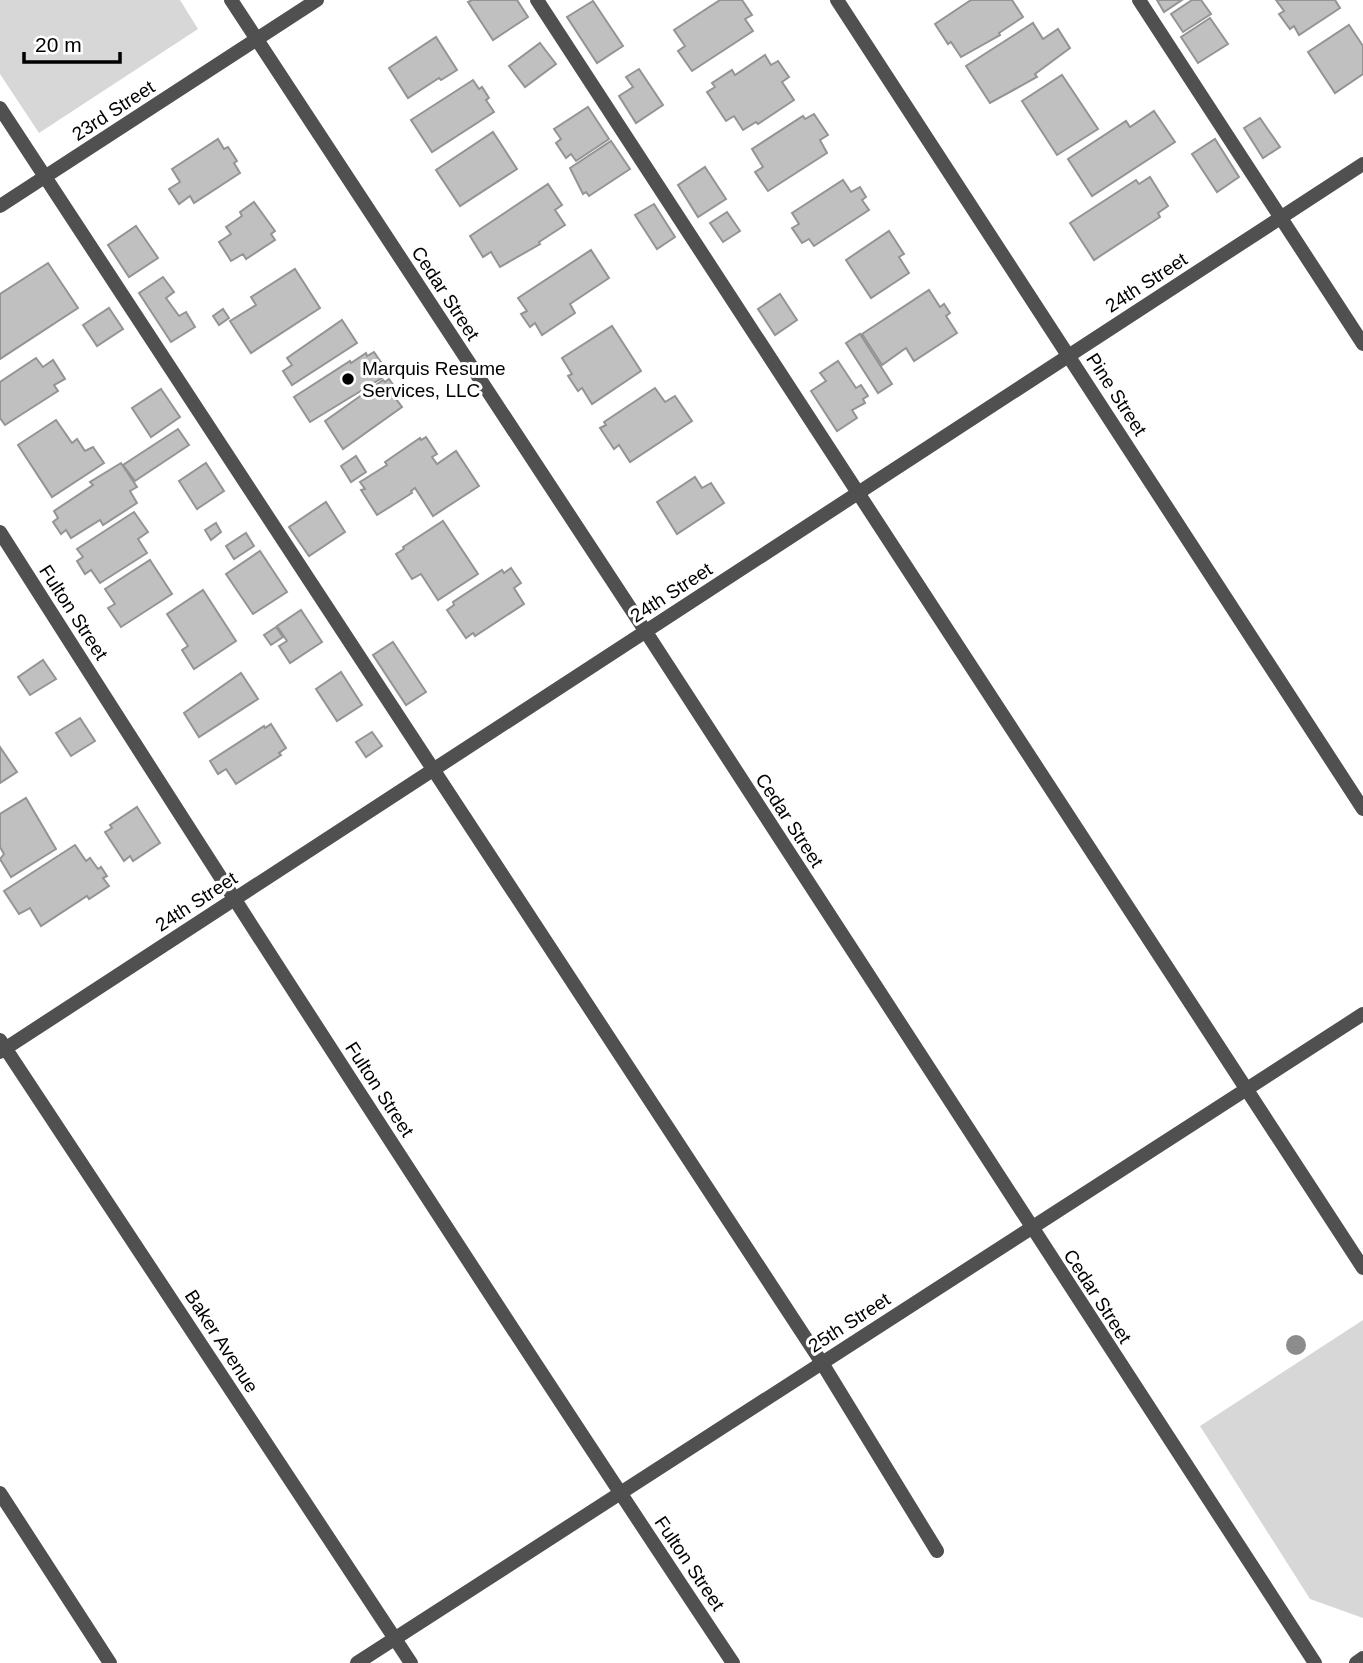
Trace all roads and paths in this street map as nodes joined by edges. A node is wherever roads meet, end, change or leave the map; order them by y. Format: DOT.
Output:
graph roads {
  1 [pos="232,0"];
  2 [pos="317,0"];
  3 [pos="537,0"];
  4 [pos="837,0"];
  5 [pos="1139,0"];
  6 [pos="257,40"];
  7 [pos="0,108"];
  8 [pos="1363,164"];
  9 [pos="45,177"];
  10 [pos="0,206"];
  11 [pos="1280,218"];
  12 [pos="1363,344"];
  13 [pos="1069,355"];
  14 [pos="858,493"];
  15 [pos="0,532"];
  16 [pos="646,632"];
  17 [pos="433,770"];
  18 [pos="1363,809"];
  19 [pos="234,899"];
  20 [pos="1363,1014"];
  21 [pos="2,1047"];
  22 [pos="1245,1088"];
  23 [pos="1030,1227"];
  24 [pos="1363,1268"];
  25 [pos="822,1363"];
  26 [pos="0,1493"];
  27 [pos="620,1493"];
  28 [pos="937,1551"];
  29 [pos="395,1638"];
  30 [pos="1363,1658"];
  31 [pos="110,1663"];
  32 [pos="357,1663"];
  33 [pos="411,1663"];
  34 [pos="733,1663"];
  35 [pos="1315,1663"];
  36 [pos="1356,1663"];
  1 -- 6 [label="street, Cedar Street"];
  2 -- 6 [label="street, 23rd Street"];
  3 -- 14 [label="street"];
  4 -- 13 [label="street, Pine Street"];
  5 -- 11 [label="street"];
  6 -- 9 [label="street, 23rd Street"];
  6 -- 16 [label="street, Cedar Street"];
  7 -- 9 [label="street"];
  8 -- 11 [label="street, 24th Street"];
  9 -- 10 [label="street, 23rd Street"];
  9 -- 17 [label="street"];
  11 -- 12 [label="street"];
  11 -- 13 [label="street, 24th Street"];
  13 -- 14 [label="street, 24th Street"];
  13 -- 18 [label="street, Pine Street"];
  14 -- 16 [label="street, 24th Street"];
  14 -- 22 [label="street"];
  15 -- 19 [label="street, Fulton Street"];
  16 -- 17 [label="street, 24th Street"];
  16 -- 23 [label="street, Cedar Street"];
  17 -- 19 [label="street, 24th Street"];
  17 -- 25 [label="street"];
  19 -- 21 [label="street, 24th Street"];
  19 -- 27 [label="street, Fulton Street"];
  20 -- 22 [label="street, 25th Street"];
  21 -- 29 [label="street, Baker Avenue"];
  22 -- 23 [label="street, 25th Street"];
  22 -- 24 [label="street"];
  23 -- 25 [label="street, 25th Street"];
  23 -- 35 [label="street, Cedar Street"];
  25 -- 27 [label="street, 25th Street"];
  25 -- 28 [label="street"];
  26 -- 31 [label="street"];
  27 -- 29 [label="street, 25th Street"];
  27 -- 34 [label="street, Fulton Street"];
  29 -- 32 [label="street, 25th Street"];
  29 -- 33 [label="street, Baker Avenue"];
  30 -- 36 [label="street"];
}
